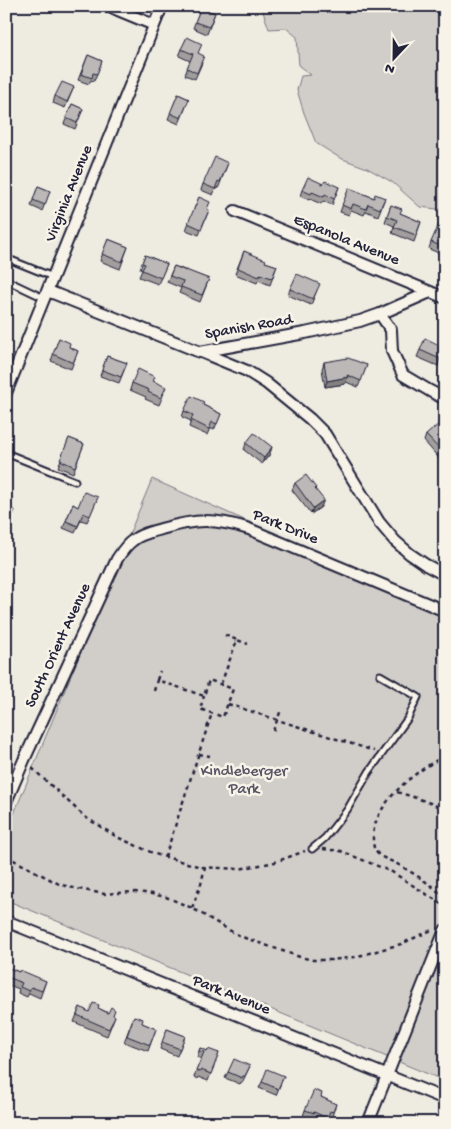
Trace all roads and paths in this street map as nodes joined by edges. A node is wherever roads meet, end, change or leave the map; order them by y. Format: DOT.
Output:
graph roads {
  1 [pos="108,6"];
  2 [pos="162,6"];
  3 [pos="154,25"];
  4 [pos="235,211"];
  5 [pos="6,258"];
  6 [pos="53,277"];
  7 [pos="6,280"];
  8 [pos="430,292"];
  9 [pos="46,295"];
  10 [pos="445,298"];
  11 [pos="380,314"];
  12 [pos="200,352"];
  13 [pos="7,390"];
  14 [pos="445,398"];
  15 [pos="6,453"];
  16 [pos="75,481"];
  17 [pos="117,559"];
  18 [pos="445,575"];
  19 [pos="445,611"];
  20 [pos="226,636"];
  21 [pos="236,640"];
  22 [pos="248,644"];
  23 [pos="160,671"];
  24 [pos="380,675"];
  25 [pos="157,680"];
  26 [pos="221,684"];
  27 [pos="154,691"];
  28 [pos="204,696"];
  29 [pos="228,704"];
  30 [pos="281,710"];
  31 [pos="212,713"];
  32 [pos="277,720"];
  33 [pos="273,731"];
  34 [pos="199,754"];
  35 [pos="382,754"];
  36 [pos="210,756"];
  37 [pos="445,756"];
  38 [pos="24,760"];
  39 [pos="396,792"];
  40 [pos="6,802"];
  41 [pos="445,810"];
  42 [pos="312,848"];
  43 [pos="6,856"];
  44 [pos="165,857"];
  45 [pos="205,868"];
  46 [pos="445,899"];
  47 [pos="445,906"];
  48 [pos="192,908"];
  49 [pos="6,921"];
  50 [pos="440,929"];
  51 [pos="387,1076"];
  52 [pos="445,1099"];
  53 [pos="368,1123"];
  1 -- 3 [label="street"];
  2 -- 3 [label="street, Virginia Avenue"];
  3 -- 6 [label="street, Virginia Avenue"];
  4 -- 8 [label="street, Espanola Avenue"];
  5 -- 6 [label="lane"];
  6 -- 9 [label="street, Virginia Avenue"];
  7 -- 9 [label="lane"];
  8 -- 10 [label="street, Espanola Avenue"];
  8 -- 11 [label="street, Spanish Road"];
  9 -- 12 [label="street, Spanish Road"];
  9 -- 13 [label="street, Virginia Avenue"];
  11 -- 12 [label="street, Spanish Road"];
  11 -- 14 [label="street"];
  12 -- 18 [label="street"];
  15 -- 16 [label="lane"];
  17 -- 19 [label="street, Park Drive"];
  17 -- 38 [label="street, South Orient Avenue"];
  20 -- 21 [label="path"];
  21 -- 22 [label="path"];
  21 -- 26 [label="path"];
  23 -- 25 [label="path"];
  24 -- 35 [label="lane"];
  25 -- 27 [label="path"];
  25 -- 28 [label="path"];
  26 -- 28 [label="path"];
  26 -- 29 [label="path"];
  28 -- 31 [label="path"];
  29 -- 31 [label="path"];
  29 -- 32 [label="path"];
  30 -- 32 [label="path"];
  31 -- 34 [label="path"];
  32 -- 33 [label="path"];
  32 -- 35 [label="path"];
  34 -- 36 [label="path"];
  34 -- 44 [label="path"];
  35 -- 42 [label="lane"];
  37 -- 39 [label="path"];
  38 -- 40 [label="street, South Orient Avenue"];
  38 -- 44 [label="path"];
  39 -- 41 [label="path"];
  39 -- 46 [label="path"];
  42 -- 45 [label="path"];
  42 -- 47 [label="path"];
  43 -- 48 [label="path"];
  44 -- 45 [label="path"];
  45 -- 48 [label="path"];
  48 -- 50 [label="path"];
  49 -- 51 [label="street, Park Avenue"];
  50 -- 51 [label="street"];
  51 -- 52 [label="street, Park Avenue"];
  51 -- 53 [label="street"];
}
